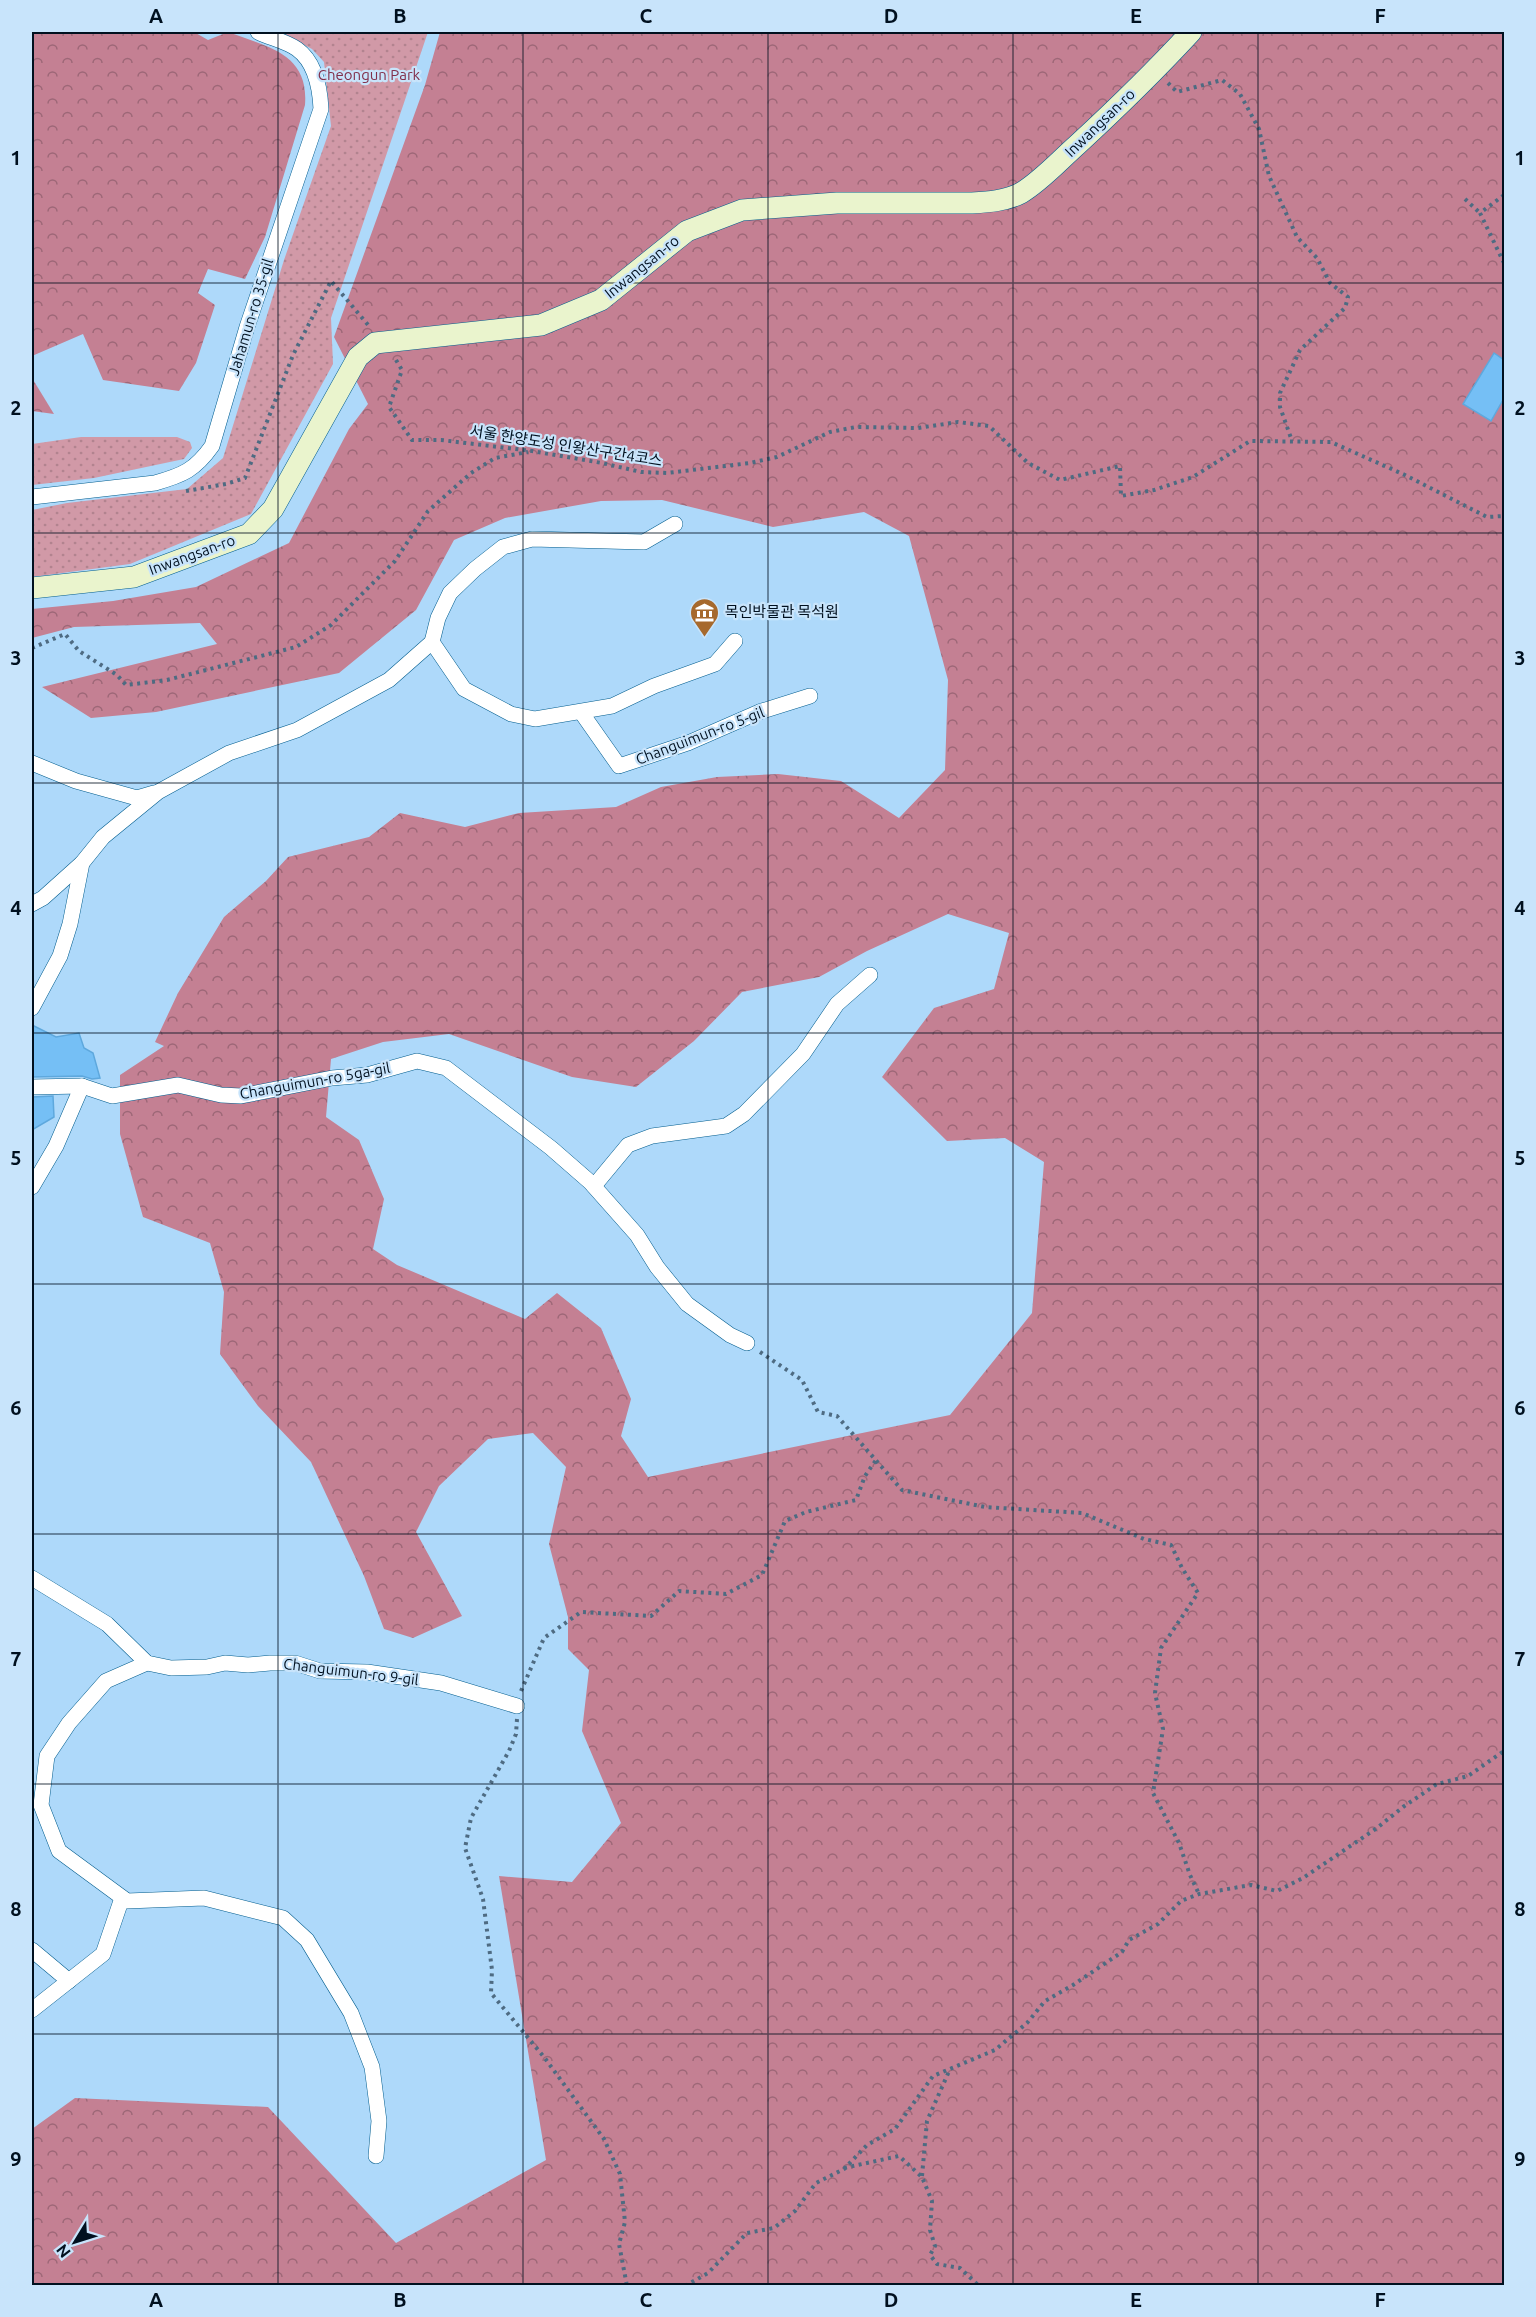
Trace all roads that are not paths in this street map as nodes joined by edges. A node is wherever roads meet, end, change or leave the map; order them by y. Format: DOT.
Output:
graph roads {
  1 [pos="258,32"];
  2 [pos="1191,32"];
  3 [pos="32,497"];
  4 [pos="675,524"];
  5 [pos="32,588"];
  6 [pos="735,641"];
  7 [pos="432,642"];
  8 [pos="810,696"];
  9 [pos="581,712"];
  10 [pos="32,763"];
  11 [pos="158,792"];
  12 [pos="82,863"];
  13 [pos="32,904"];
  14 [pos="870,975"];
  15 [pos="32,1008"];
  16 [pos="82,1086"];
  17 [pos="32,1087"];
  18 [pos="594,1186"];
  19 [pos="32,1187"];
  20 [pos="747,1343"];
  21 [pos="32,1578"];
  22 [pos="147,1663"];
  23 [pos="516,1706"];
  24 [pos="122,1898"];
  25 [pos="32,1950"];
  26 [pos="69,1981"];
  27 [pos="32,2010"];
  28 [pos="376,2156"];
  1 -- 3 [label="street, Jahamun-ro 35-gil"];
  2 -- 5 [label="street, Inwangsan-ro"];
  4 -- 7 [label="street"];
  6 -- 9 [label="street"];
  7 -- 9 [label="street"];
  7 -- 11 [label="street"];
  8 -- 9 [label="street, Changuimun-ro 5-gil"];
  10 -- 11 [label="street"];
  11 -- 12 [label="street"];
  12 -- 13 [label="street"];
  12 -- 15 [label="street"];
  14 -- 18 [label="street"];
  16 -- 17 [label="street, Changuimun-ro 5ga-gil"];
  16 -- 18 [label="street, Changuimun-ro 5ga-gil"];
  16 -- 19 [label="street"];
  18 -- 20 [label="street, Changuimun-ro 5ga-gil"];
  21 -- 22 [label="street"];
  22 -- 23 [label="street, Changuimun-ro 9-gil"];
  22 -- 24 [label="street"];
  24 -- 26 [label="street"];
  24 -- 28 [label="street"];
  25 -- 26 [label="street"];
  26 -- 27 [label="street"];
}
